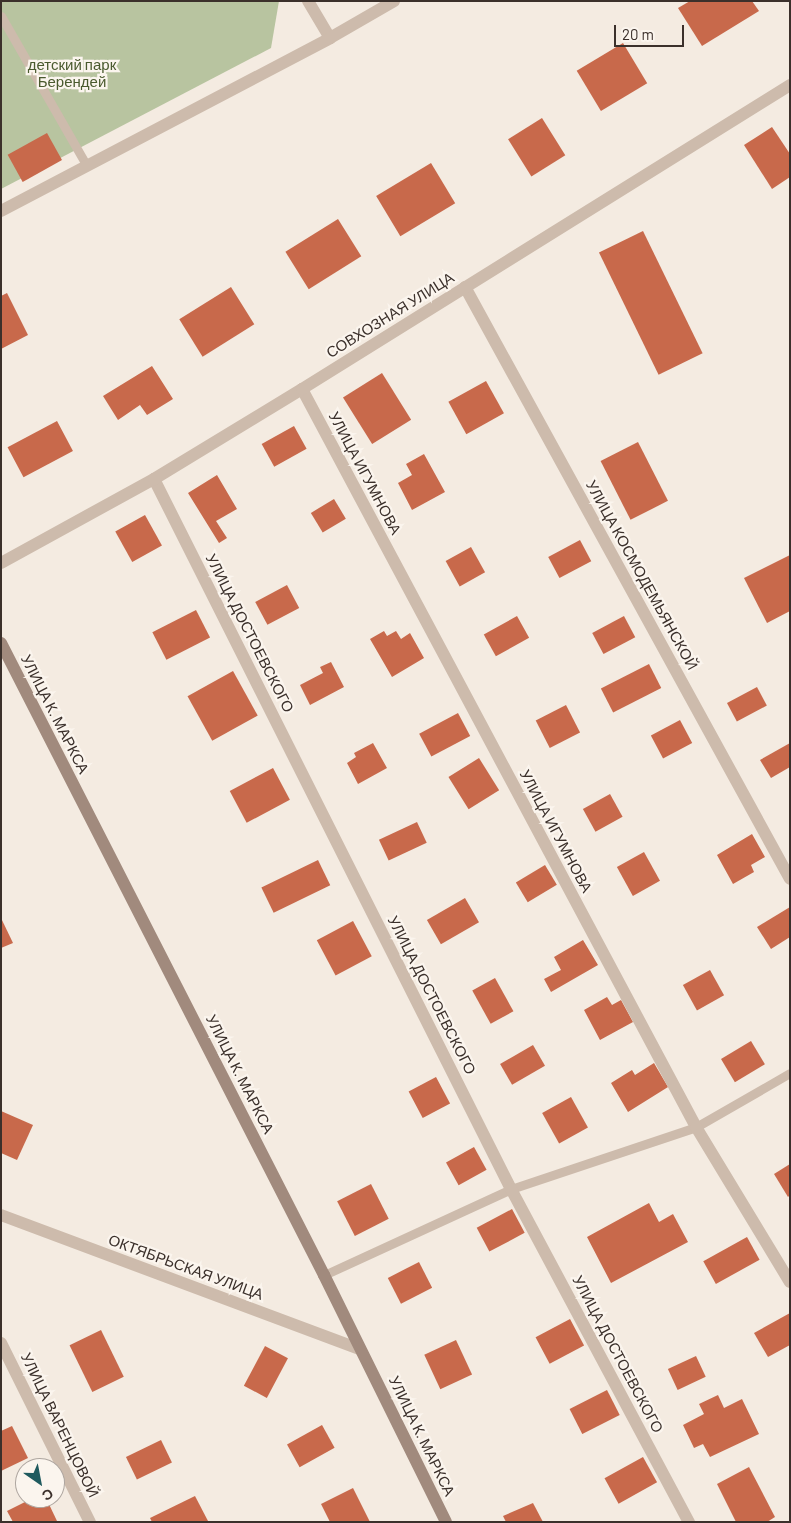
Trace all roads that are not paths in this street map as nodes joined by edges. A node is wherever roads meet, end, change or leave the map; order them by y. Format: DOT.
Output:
graph roads {
  1 [pos="308,1"];
  2 [pos="394,1"];
  3 [pos="1,16"];
  4 [pos="330,38"];
  5 [pos="790,85"];
  6 [pos="88,166"];
  7 [pos="1,211"];
  8 [pos="465,287"];
  9 [pos="302,389"];
  10 [pos="154,479"];
  11 [pos="1,563"];
  12 [pos="1,643"];
  13 [pos="790,879"];
  14 [pos="790,1073"];
  15 [pos="696,1127"];
  16 [pos="512,1188"];
  17 [pos="1,1215"];
  18 [pos="324,1275"];
  19 [pos="790,1282"];
  20 [pos="1,1343"];
  21 [pos="360,1348"];
  22 [pos="90,1522"];
  23 [pos="446,1522"];
  24 [pos="689,1522"];
  1 -- 4 [label="street"];
  2 -- 4 [label="street"];
  3 -- 6 [label="lane"];
  4 -- 6 [label="street"];
  5 -- 8 [label="street, СОВХОЗНАЯ УЛИЦА"];
  6 -- 7 [label="street"];
  8 -- 9 [label="street, СОВХОЗНАЯ УЛИЦА"];
  8 -- 13 [label="street, УЛИЦА КОСМОДЕМЬЯНСКОЙ"];
  9 -- 10 [label="street, СОВХОЗНАЯ УЛИЦА"];
  9 -- 15 [label="street, УЛИЦА ИГУМНОВА"];
  10 -- 11 [label="street, СОВХОЗНАЯ УЛИЦА"];
  10 -- 16 [label="street, УЛИЦА ДОСТОЕВСКОГО"];
  12 -- 18 [label="main road, УЛИЦА К. МАРКСА"];
  14 -- 15 [label="lane"];
  15 -- 16 [label="lane"];
  15 -- 19 [label="street, УЛИЦА ИГУМНОВА"];
  16 -- 18 [label="lane"];
  16 -- 24 [label="street, УЛИЦА ДОСТОЕВСКОГО"];
  17 -- 21 [label="street, ОКТЯБРЬСКАЯ УЛИЦА"];
  18 -- 21 [label="main road, УЛИЦА К. МАРКСА"];
  20 -- 22 [label="street, УЛИЦА ВАРЕНЦОВОЙ"];
  21 -- 23 [label="main road, УЛИЦА К. МАРКСА"];
}
